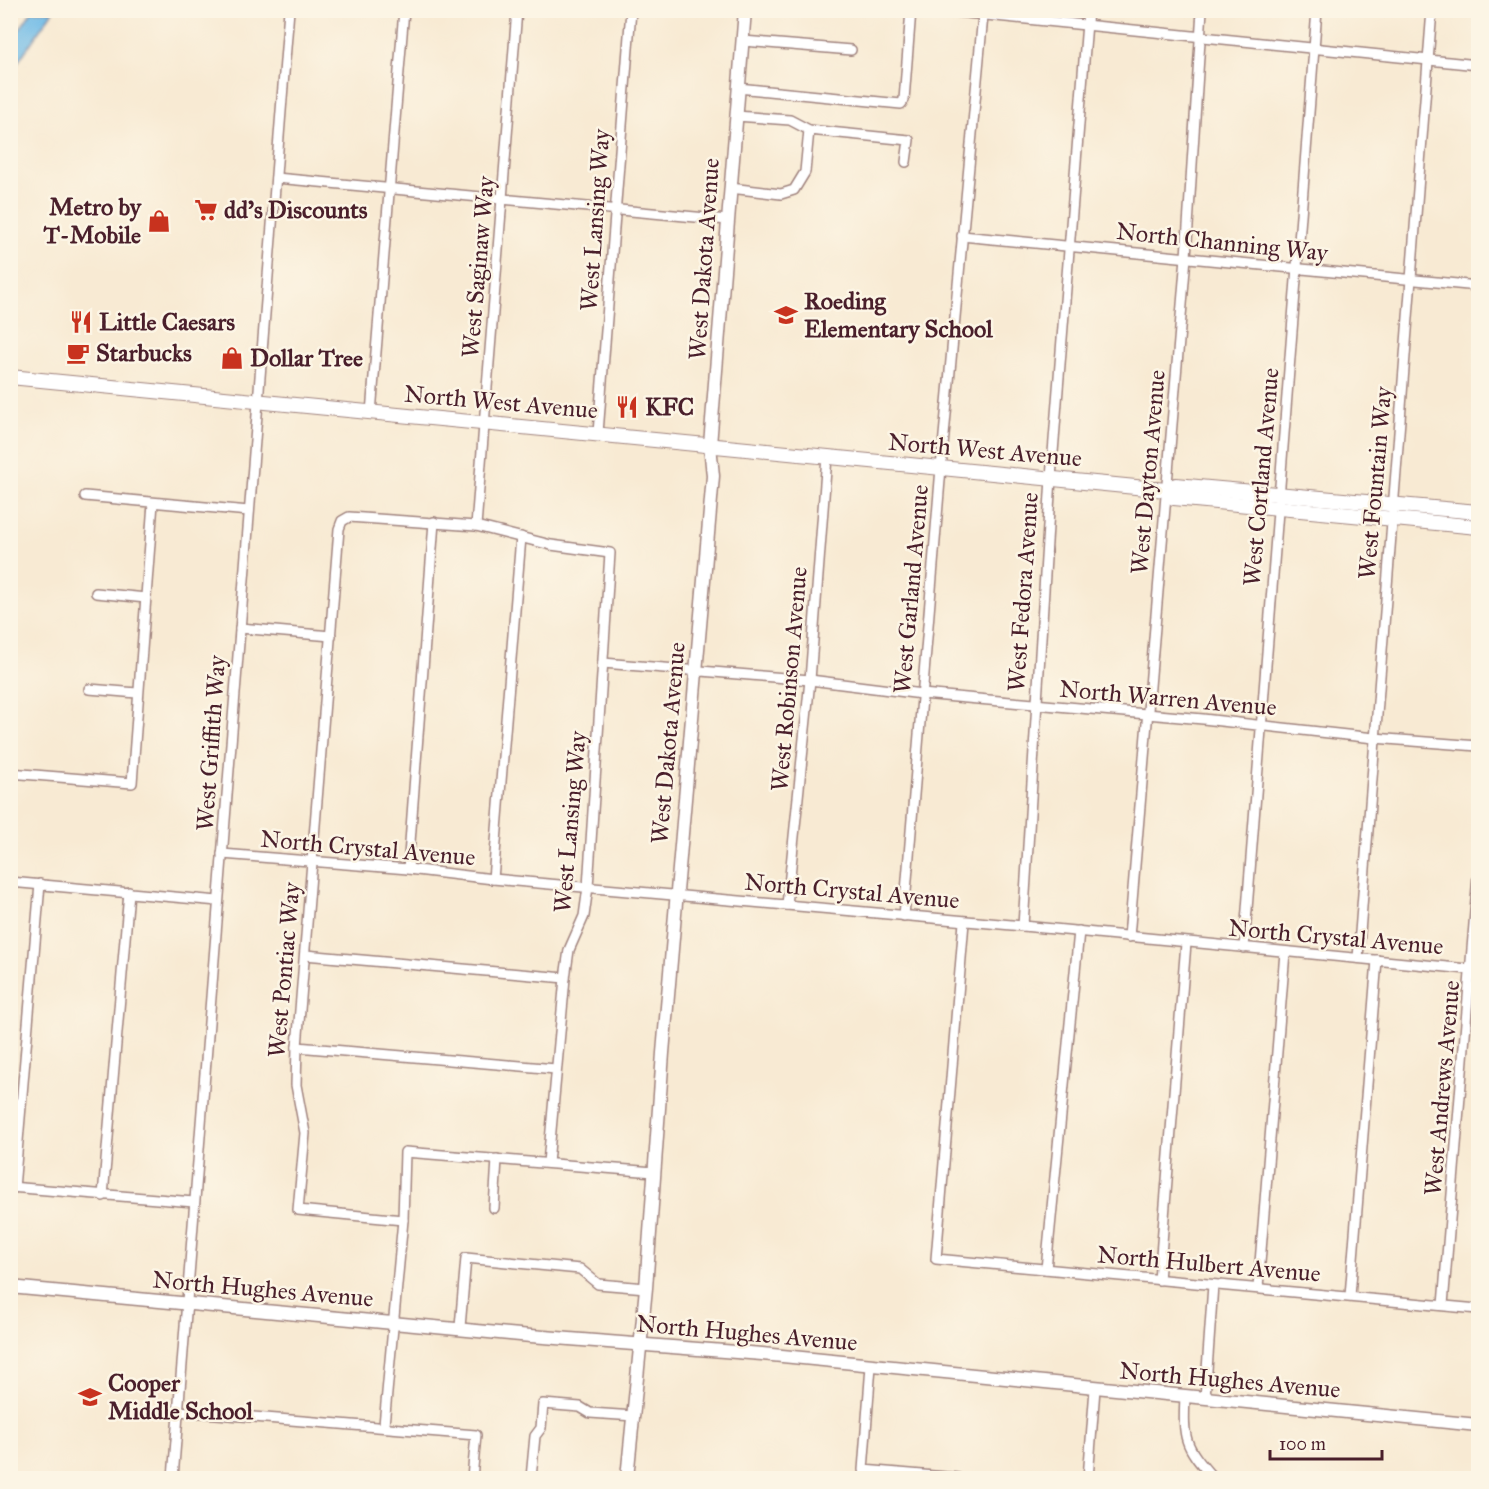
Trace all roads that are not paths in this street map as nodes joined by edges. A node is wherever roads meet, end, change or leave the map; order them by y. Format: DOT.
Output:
graph roads {
  1 [pos="289,10"];
  2 [pos="404,10"];
  3 [pos="517,10"];
  4 [pos="631,10"];
  5 [pos="745,10"];
  6 [pos="911,10"];
  7 [pos="937,10"];
  8 [pos="1088,10"];
  9 [pos="1202,10"];
  10 [pos="1317,10"];
  11 [pos="1432,10"];
  12 [pos="979,13"];
  13 [pos="1086,27"];
  14 [pos="1200,37"];
  15 [pos="743,41"];
  16 [pos="1314,49"];
  17 [pos="851,50"];
  18 [pos="1428,59"];
  19 [pos="1479,65"];
  20 [pos="738,88"];
  21 [pos="736,116"];
  22 [pos="809,130"];
  23 [pos="906,162"];
  24 [pos="276,178"];
  25 [pos="389,188"];
  26 [pos="730,188"];
  27 [pos="504,197"];
  28 [pos="615,209"];
  29 [pos="728,220"];
  30 [pos="962,236"];
  31 [pos="1069,245"];
  32 [pos="1186,257"];
  33 [pos="1297,270"];
  34 [pos="1411,280"];
  35 [pos="1479,286"];
  36 [pos="10,377"];
  37 [pos="258,402"];
  38 [pos="371,413"];
  39 [pos="484,423"];
  40 [pos="598,433"];
  41 [pos="710,445"];
  42 [pos="828,457"];
  43 [pos="941,468"];
  44 [pos="1051,478"];
  45 [pos="1166,490"];
  46 [pos="85,496"];
  47 [pos="1278,501"];
  48 [pos="153,502"];
  49 [pos="1392,503"];
  50 [pos="249,511"];
  51 [pos="1479,512"];
  52 [pos="1391,518"];
  53 [pos="434,522"];
  54 [pos="476,526"];
  55 [pos="1479,527"];
  56 [pos="521,537"];
  57 [pos="96,593"];
  58 [pos="146,598"];
  59 [pos="240,628"];
  60 [pos="331,636"];
  61 [pos="603,663"];
  62 [pos="696,669"];
  63 [pos="810,680"];
  64 [pos="89,688"];
  65 [pos="137,693"];
  66 [pos="922,694"];
  67 [pos="1035,705"];
  68 [pos="1146,715"];
  69 [pos="1260,726"];
  70 [pos="1374,738"];
  71 [pos="1479,746"];
  72 [pos="10,773"];
  73 [pos="222,854"];
  74 [pos="313,862"];
  75 [pos="408,868"];
  76 [pos="1479,875"];
  77 [pos="493,879"];
  78 [pos="10,882"];
  79 [pos="40,884"];
  80 [pos="588,887"];
  81 [pos="129,892"];
  82 [pos="676,894"];
  83 [pos="218,901"];
  84 [pos="787,905"];
  85 [pos="904,916"];
  86 [pos="964,922"];
  87 [pos="1023,926"];
  88 [pos="1079,931"];
  89 [pos="1129,937"];
  90 [pos="1186,943"];
  91 [pos="1244,948"];
  92 [pos="1285,952"];
  93 [pos="305,955"];
  94 [pos="1358,958"];
  95 [pos="1377,960"];
  96 [pos="1475,970"];
  97 [pos="565,978"];
  98 [pos="297,1047"];
  99 [pos="556,1070"];
  100 [pos="497,1160"];
  101 [pos="548,1163"];
  102 [pos="654,1172"];
  103 [pos="12,1187"];
  104 [pos="103,1196"];
  105 [pos="194,1202"];
  106 [pos="494,1208"];
  107 [pos="404,1220"];
  108 [pos="1046,1269"];
  109 [pos="1159,1280"];
  110 [pos="1213,1285"];
  111 [pos="10,1287"];
  112 [pos="646,1288"];
  113 [pos="1258,1288"];
  114 [pos="1350,1296"];
  115 [pos="186,1303"];
  116 [pos="1443,1305"];
  117 [pos="1479,1309"];
  118 [pos="393,1321"];
  119 [pos="460,1327"];
  120 [pos="640,1345"];
  121 [pos="871,1366"];
  122 [pos="1095,1389"];
  123 [pos="1185,1396"];
  124 [pos="1205,1398"];
  125 [pos="178,1410"];
  126 [pos="634,1416"];
  127 [pos="384,1425"];
  128 [pos="1479,1425"];
  129 [pos="860,1473"];
  130 [pos="912,1476"];
  131 [pos="173,1479"];
  132 [pos="472,1479"];
  133 [pos="531,1479"];
  134 [pos="627,1479"];
  135 [pos="958,1479"];
  136 [pos="1088,1479"];
  137 [pos="1213,1479"];
  1 -- 24 [label="street, West Griffith Way"];
  2 -- 25 [label="street"];
  3 -- 27 [label="street, West Saginaw Way"];
  4 -- 28 [label="street, West Lansing Way"];
  5 -- 15 [label="street, West Dakota Avenue"];
  6 -- 20 [label="street"];
  7 -- 12 [label="street"];
  8 -- 13 [label="street, West Fedora Avenue"];
  9 -- 14 [label="street, West Dayton Avenue"];
  10 -- 16 [label="street, West Cortland Avenue"];
  11 -- 18 [label="street, West Fountain Way"];
  12 -- 13 [label="street"];
  12 -- 30 [label="street, West Garland Avenue"];
  13 -- 14 [label="street"];
  13 -- 31 [label="street, West Fedora Avenue"];
  14 -- 16 [label="street"];
  14 -- 32 [label="street, West Dayton Avenue"];
  15 -- 17 [label="street"];
  15 -- 20 [label="street, West Dakota Avenue"];
  16 -- 18 [label="street"];
  16 -- 33 [label="street, West Cortland Avenue"];
  18 -- 19 [label="street"];
  18 -- 34 [label="street, West Fountain Way"];
  20 -- 21 [label="street, West Dakota Avenue"];
  21 -- 22 [label="street"];
  21 -- 26 [label="street, West Dakota Avenue"];
  22 -- 23 [label="street"];
  22 -- 26 [label="street"];
  24 -- 25 [label="street"];
  24 -- 37 [label="street, West Griffith Way"];
  25 -- 27 [label="street"];
  25 -- 38 [label="street"];
  26 -- 29 [label="street, West Dakota Avenue"];
  27 -- 28 [label="street"];
  27 -- 39 [label="street, West Saginaw Way"];
  28 -- 29 [label="street"];
  28 -- 40 [label="street, West Lansing Way"];
  29 -- 41 [label="street, West Dakota Avenue"];
  30 -- 31 [label="street, North Channing Way"];
  30 -- 43 [label="street, West Garland Avenue"];
  31 -- 32 [label="street, North Channing Way"];
  31 -- 44 [label="street, West Fedora Avenue"];
  32 -- 33 [label="street, North Channing Way"];
  32 -- 45 [label="street, West Dayton Avenue"];
  33 -- 34 [label="street, North Channing Way"];
  33 -- 47 [label="street, West Cortland Avenue"];
  34 -- 35 [label="street, North Channing Way"];
  34 -- 49 [label="street, West Fountain Way"];
  36 -- 37 [label="main road, North West Avenue"];
  37 -- 38 [label="main road, North West Avenue"];
  37 -- 50 [label="street, West Griffith Way"];
  38 -- 39 [label="main road, North West Avenue"];
  39 -- 40 [label="main road, North West Avenue"];
  39 -- 54 [label="street, West Saginaw Way"];
  40 -- 41 [label="main road, North West Avenue"];
  41 -- 42 [label="main road, North West Avenue"];
  41 -- 62 [label="street, West Dakota Avenue"];
  42 -- 43 [label="main road, North West Avenue"];
  42 -- 63 [label="street, West Robinson Avenue"];
  43 -- 44 [label="main road, North West Avenue"];
  43 -- 66 [label="street, West Garland Avenue"];
  44 -- 45 [label="main road, North West Avenue"];
  44 -- 67 [label="street, West Fedora Avenue"];
  45 -- 47 [label="main road, North West Avenue"];
  45 -- 68 [label="street, West Dayton Avenue"];
  46 -- 48 [label="street"];
  47 -- 49 [label="main road, North West Avenue"];
  47 -- 52 [label="main road, North West Avenue"];
  47 -- 69 [label="street, West Cortland Avenue"];
  48 -- 50 [label="street"];
  48 -- 58 [label="street"];
  49 -- 51 [label="main road, North West Avenue"];
  49 -- 52 [label="street, West Fountain Way"];
  50 -- 59 [label="street, West Griffith Way"];
  52 -- 55 [label="main road, North West Avenue"];
  52 -- 70 [label="street, West Fountain Way"];
  53 -- 54 [label="street"];
  53 -- 60 [label="street, West Pontiac Way"];
  53 -- 75 [label="street"];
  54 -- 56 [label="street"];
  56 -- 61 [label="street, West Lansing Way"];
  56 -- 77 [label="street"];
  57 -- 58 [label="street"];
  58 -- 65 [label="street"];
  59 -- 60 [label="street"];
  59 -- 73 [label="street, West Griffith Way"];
  60 -- 74 [label="street, West Pontiac Way"];
  61 -- 62 [label="street, North Warren Avenue"];
  61 -- 80 [label="street, West Lansing Way"];
  62 -- 63 [label="street, North Warren Avenue"];
  62 -- 82 [label="street, West Dakota Avenue"];
  63 -- 66 [label="street, North Warren Avenue"];
  63 -- 84 [label="street, West Robinson Avenue"];
  64 -- 65 [label="street"];
  65 -- 72 [label="street"];
  66 -- 67 [label="street, North Warren Avenue"];
  66 -- 85 [label="street, West Garland Avenue"];
  67 -- 68 [label="street, North Warren Avenue"];
  67 -- 87 [label="street, West Fedora Avenue"];
  68 -- 69 [label="street, North Warren Avenue"];
  68 -- 89 [label="street, West Dayton Avenue"];
  69 -- 70 [label="street, North Warren Avenue"];
  69 -- 91 [label="street, West Cortland Avenue"];
  70 -- 71 [label="street, North Warren Avenue"];
  70 -- 94 [label="street, West Fountain Way"];
  73 -- 74 [label="street, North Crystal Avenue"];
  73 -- 83 [label="street, West Griffith Way"];
  74 -- 75 [label="street, North Crystal Avenue"];
  74 -- 93 [label="street, West Pontiac Way"];
  75 -- 77 [label="street, North Crystal Avenue"];
  76 -- 96 [label="street, West Andrews Avenue"];
  77 -- 80 [label="street, North Crystal Avenue"];
  78 -- 79 [label="street"];
  79 -- 81 [label="street"];
  79 -- 103 [label="street"];
  80 -- 82 [label="street, North Crystal Avenue"];
  80 -- 97 [label="street, West Lansing Way"];
  81 -- 83 [label="street"];
  81 -- 104 [label="street"];
  82 -- 84 [label="street, North Crystal Avenue"];
  82 -- 102 [label="street, West Dakota Avenue"];
  83 -- 105 [label="street, West Griffith Way"];
  84 -- 85 [label="street, North Crystal Avenue"];
  85 -- 86 [label="street, North Crystal Avenue"];
  86 -- 87 [label="street, North Crystal Avenue"];
  86 -- 108 [label="street, North Hulbert Avenue"];
  87 -- 88 [label="street, North Crystal Avenue"];
  88 -- 89 [label="street, North Crystal Avenue"];
  88 -- 108 [label="street"];
  89 -- 90 [label="street, North Crystal Avenue"];
  90 -- 91 [label="street, North Crystal Avenue"];
  90 -- 109 [label="street"];
  91 -- 92 [label="street, North Crystal Avenue"];
  92 -- 94 [label="street, North Crystal Avenue"];
  92 -- 113 [label="street"];
  93 -- 97 [label="street"];
  93 -- 98 [label="street, West Pontiac Way"];
  94 -- 95 [label="street, North Crystal Avenue"];
  95 -- 96 [label="street, North Crystal Avenue"];
  95 -- 114 [label="street"];
  96 -- 116 [label="street, West Andrews Avenue"];
  97 -- 99 [label="street, West Lansing Way"];
  98 -- 99 [label="street"];
  98 -- 107 [label="street, West Pontiac Way"];
  99 -- 101 [label="street, West Lansing Way"];
  100 -- 101 [label="street"];
  100 -- 106 [label="street"];
  100 -- 107 [label="street"];
  101 -- 102 [label="street"];
  102 -- 112 [label="street, West Dakota Avenue"];
  103 -- 104 [label="street"];
  104 -- 105 [label="street"];
  105 -- 115 [label="street, West Griffith Way"];
  107 -- 118 [label="street"];
  108 -- 109 [label="street, North Hulbert Avenue"];
  109 -- 110 [label="street, North Hulbert Avenue"];
  110 -- 113 [label="street, North Hulbert Avenue"];
  110 -- 124 [label="street"];
  111 -- 115 [label="street, North Hughes Avenue"];
  112 -- 119 [label="street"];
  112 -- 120 [label="street, West Dakota Avenue"];
  113 -- 114 [label="street, North Hulbert Avenue"];
  114 -- 116 [label="street, North Hulbert Avenue"];
  115 -- 118 [label="street, North Hughes Avenue"];
  115 -- 125 [label="street, West Griffith Way"];
  116 -- 117 [label="street, North Hulbert Avenue"];
  118 -- 119 [label="street, North Hughes Avenue"];
  118 -- 127 [label="street"];
  119 -- 120 [label="street, North Hughes Avenue"];
  120 -- 121 [label="street, North Hughes Avenue"];
  120 -- 126 [label="street, West Dakota Avenue"];
  121 -- 122 [label="street, North Hughes Avenue"];
  121 -- 129 [label="street"];
  122 -- 123 [label="street, North Hughes Avenue"];
  122 -- 136 [label="street"];
  123 -- 124 [label="street, North Hughes Avenue"];
  123 -- 137 [label="street"];
  124 -- 128 [label="street, North Hughes Avenue"];
  125 -- 127 [label="street"];
  125 -- 131 [label="street, West Griffith Way"];
  126 -- 133 [label="street"];
  126 -- 134 [label="street, West Dakota Avenue"];
  127 -- 132 [label="street"];
  129 -- 130 [label="street"];
  130 -- 135 [label="street"];
}
